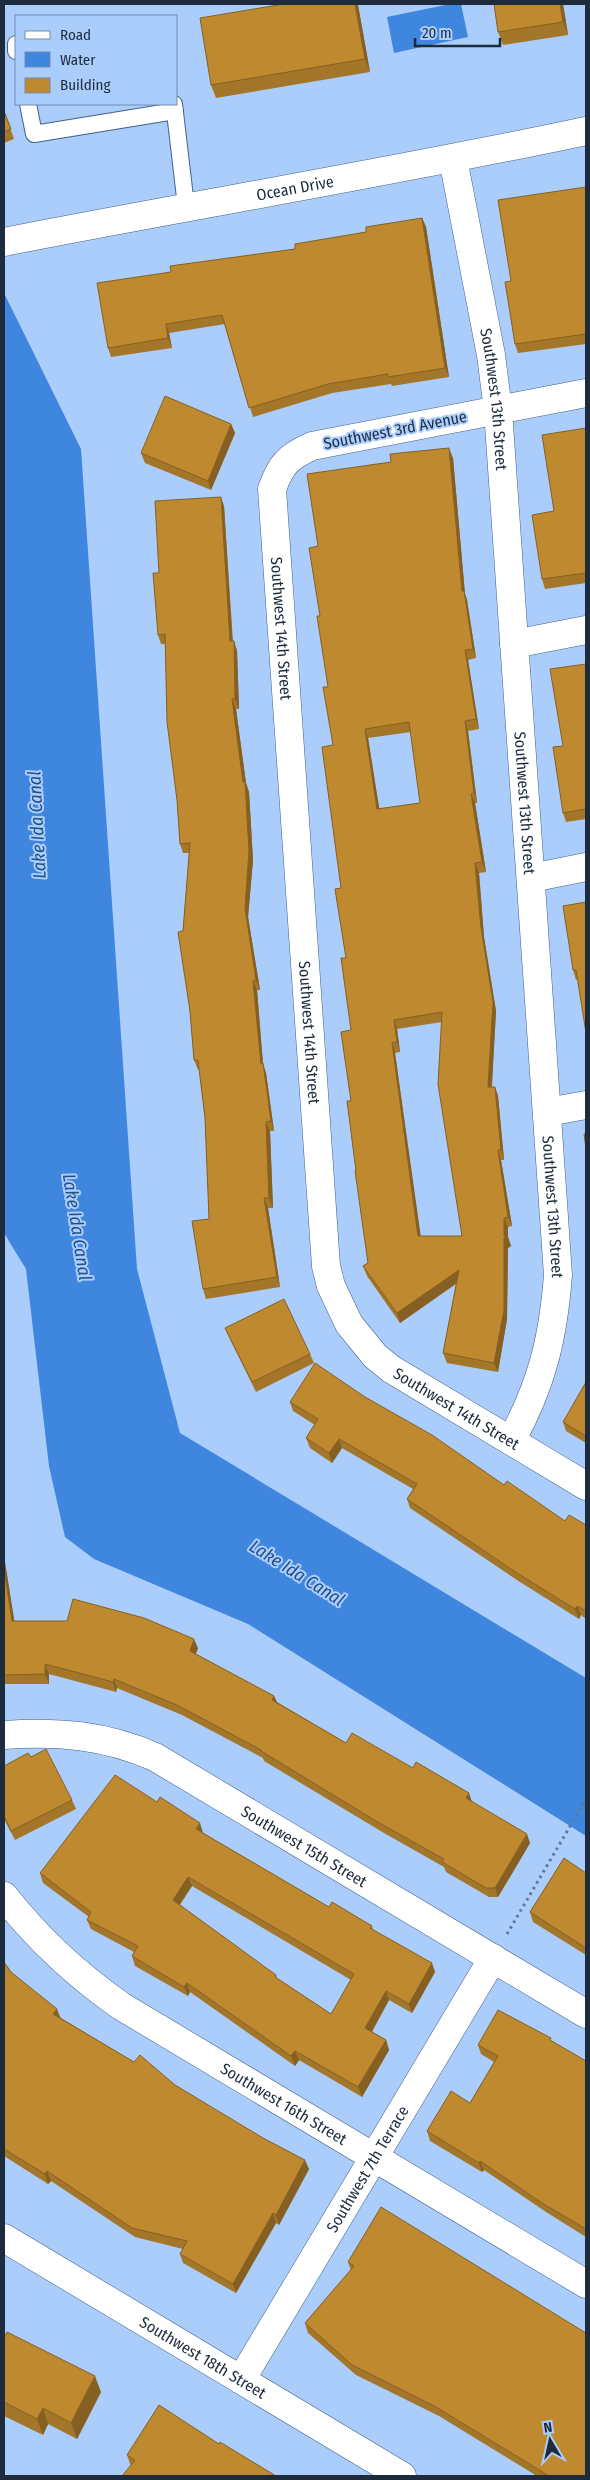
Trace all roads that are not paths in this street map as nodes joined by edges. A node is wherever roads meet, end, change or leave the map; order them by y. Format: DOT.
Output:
graph roads {
  1 [pos="28,105"];
  2 [pos="174,107"];
  3 [pos="586,132"];
  4 [pos="453,159"];
  5 [pos="186,206"];
  6 [pos="4,242"];
  7 [pos="586,393"];
  8 [pos="498,410"];
  9 [pos="294,454"];
  10 [pos="586,630"];
  11 [pos="514,644"];
  12 [pos="586,868"];
  13 [pos="531,878"];
  14 [pos="586,1105"];
  15 [pos="547,1112"];
  16 [pos="511,1441"];
  17 [pos="586,1486"];
  18 [pos="4,1735"];
  19 [pos="4,1896"];
  20 [pos="493,1958"];
  21 [pos="586,2014"];
  22 [pos="373,2158"];
  23 [pos="4,2238"];
  24 [pos="586,2284"];
  25 [pos="241,2380"];
  26 [pos="402,2476"];
  1 -- 2 [label="lane"];
  2 -- 5 [label="lane"];
  3 -- 4 [label="street, Ocean Drive"];
  4 -- 5 [label="street, Ocean Drive"];
  4 -- 8 [label="street, Southwest 13th Street"];
  5 -- 6 [label="street, Ocean Drive"];
  7 -- 8 [label="street, Southwest 3rd Avenue"];
  8 -- 9 [label="street, Southwest 3rd Avenue"];
  8 -- 11 [label="street, Southwest 13th Street"];
  9 -- 16 [label="street, Southwest 14th Street"];
  10 -- 11 [label="street"];
  11 -- 13 [label="street, Southwest 13th Street"];
  12 -- 13 [label="street"];
  13 -- 15 [label="street, Southwest 13th Street"];
  14 -- 15 [label="street"];
  15 -- 16 [label="street, Southwest 13th Street"];
  16 -- 17 [label="street, Southwest 14th Street"];
  18 -- 20 [label="street, Southwest 15th Street"];
  19 -- 22 [label="street, Southwest 16th Street"];
  20 -- 21 [label="street, Southwest 15th Street"];
  20 -- 22 [label="street, Southwest 7th Terrace"];
  22 -- 24 [label="street, Southwest 16th Street"];
  22 -- 25 [label="street, Southwest 7th Terrace"];
  23 -- 25 [label="street, Southwest 18th Street"];
  25 -- 26 [label="street, Southwest 18th Street"];
}
